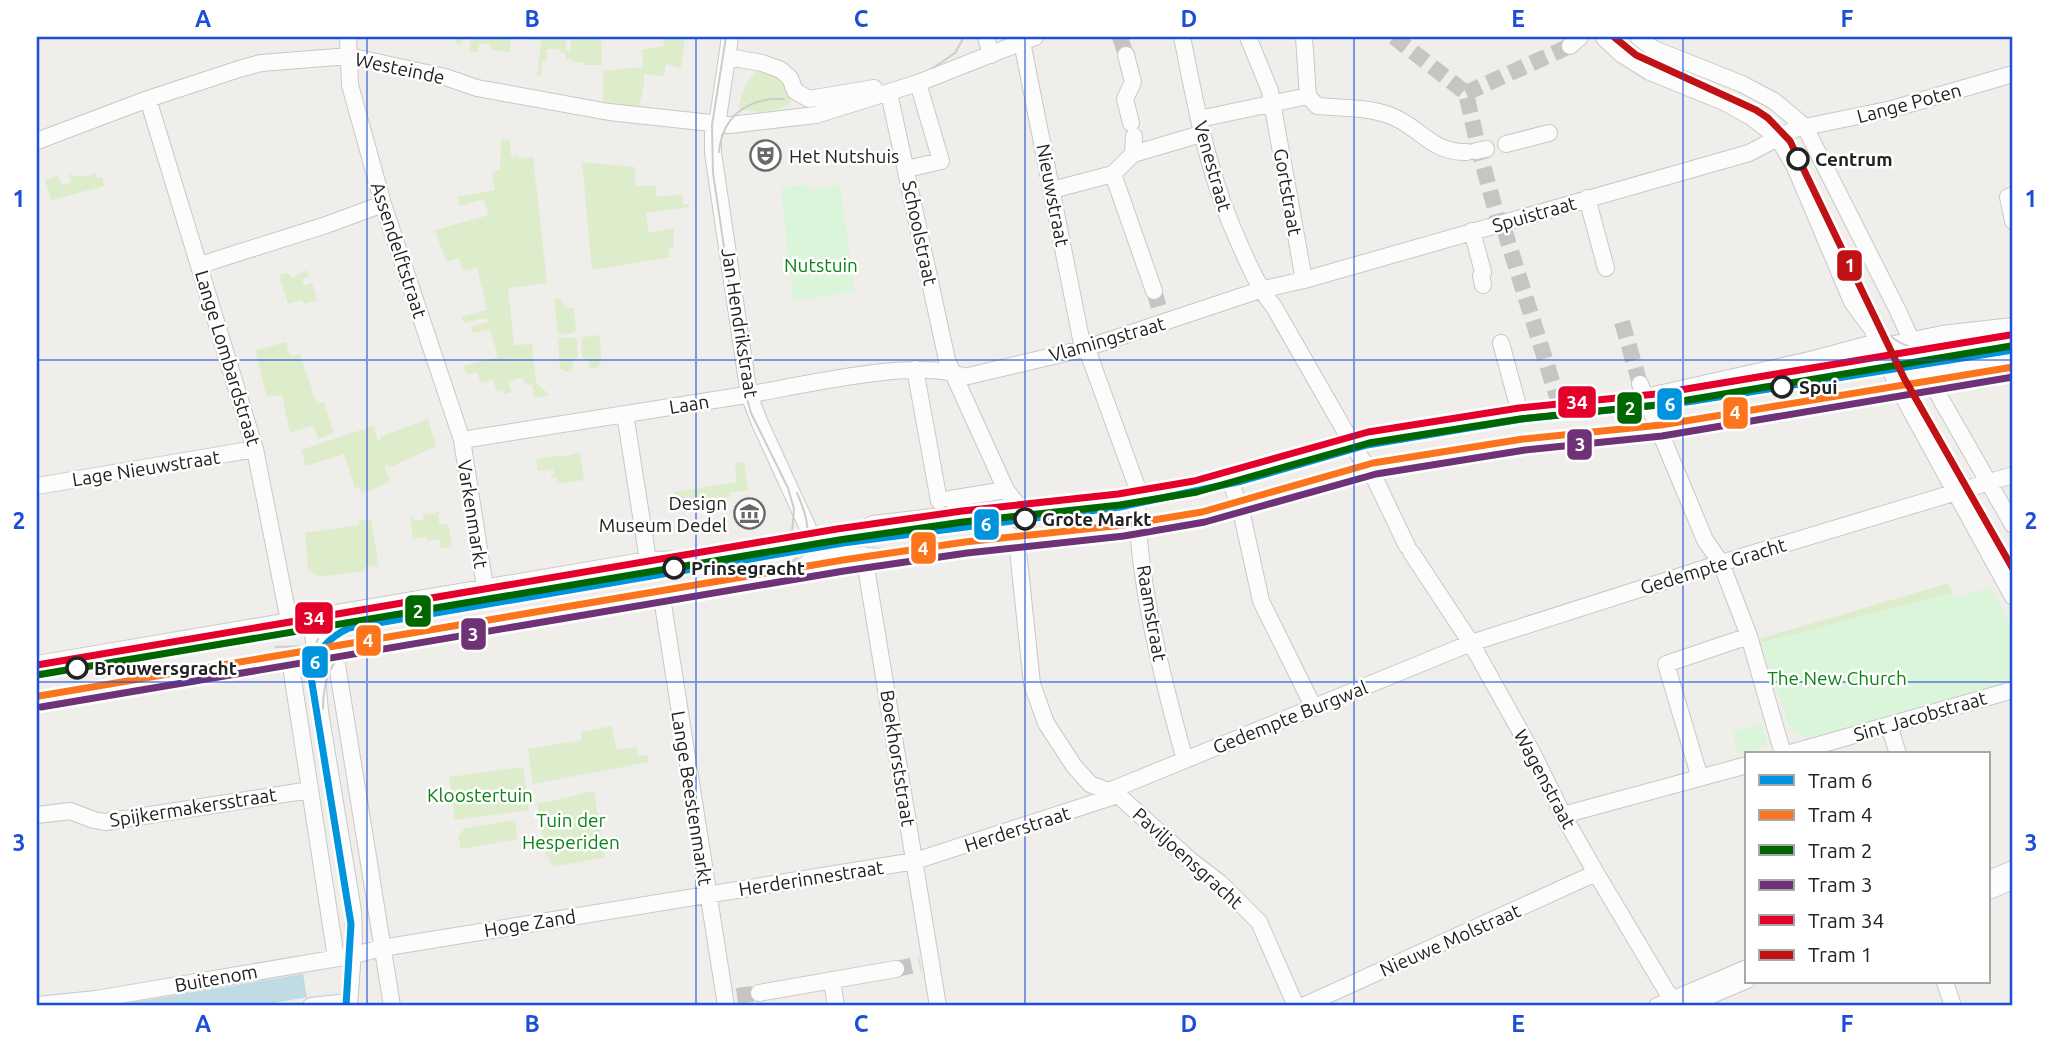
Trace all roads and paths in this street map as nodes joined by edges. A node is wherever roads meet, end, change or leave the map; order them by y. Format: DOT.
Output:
graph roads {
  1 [pos="348,37"];
  2 [pos="730,37"];
  3 [pos="986,37"];
  4 [pos="1182,37"];
  5 [pos="1248,37"];
  6 [pos="1304,37"];
  7 [pos="1603,37"];
  8 [pos="1638,37"];
  9 [pos="1028,40"];
  10 [pos="991,55"];
  11 [pos="1125,55"];
  12 [pos="349,57"];
  13 [pos="728,57"];
  14 [pos="2013,74"];
  15 [pos="918,83"];
  16 [pos="889,93"];
  17 [pos="1308,96"];
  18 [pos="148,99"];
  19 [pos="1272,104"];
  20 [pos="724,125"];
  21 [pos="1200,126"];
  22 [pos="1805,127"];
  23 [pos="1549,133"];
  24 [pos="1778,138"];
  25 [pos="37,141"];
  26 [pos="1506,144"];
  27 [pos="1476,151"];
  28 [pos="1133,154"];
  29 [pos="906,169"];
  30 [pos="1113,174"];
  31 [pos="1052,190"];
  32 [pos="2013,195"];
  33 [pos="1587,198"];
  34 [pos="383,204"];
  35 [pos="2013,221"];
  36 [pos="1472,231"];
  37 [pos="200,265"];
  38 [pos="1606,268"];
  39 [pos="1304,279"];
  40 [pos="1483,285"];
  41 [pos="1154,291"];
  42 [pos="1252,293"];
  43 [pos="2013,326"];
  44 [pos="1911,341"];
  45 [pos="1500,343"];
  46 [pos="1879,344"];
  47 [pos="1083,349"];
  48 [pos="2013,362"];
  49 [pos="915,369"];
  50 [pos="953,371"];
  51 [pos="1927,375"];
  52 [pos="1895,379"];
  53 [pos="749,395"];
  54 [pos="1517,402"];
  55 [pos="625,414"];
  56 [pos="462,440"];
  57 [pos="255,449"];
  58 [pos="2013,475"];
  59 [pos="1989,482"];
  60 [pos="37,486"];
  61 [pos="1233,488"];
  62 [pos="1006,489"];
  63 [pos="1955,492"];
  64 [pos="946,503"];
  65 [pos="2013,525"];
  66 [pos="1020,534"];
  67 [pos="812,541"];
  68 [pos="836,545"];
  69 [pos="864,555"];
  70 [pos="813,559"];
  71 [pos="648,560"];
  72 [pos="1721,563"];
  73 [pos="484,582"];
  74 [pos="2013,597"];
  75 [pos="662,602"];
  76 [pos="312,617"];
  77 [pos="289,621"];
  78 [pos="1749,636"];
  79 [pos="1471,643"];
  80 [pos="335,652"];
  81 [pos="315,656"];
  82 [pos="290,660"];
  83 [pos="37,664"];
  84 [pos="2013,690"];
  85 [pos="37,700"];
  86 [pos="1314,708"];
  87 [pos="1889,724"];
  88 [pos="1897,749"];
  89 [pos="1784,752"];
  90 [pos="1792,752"];
  91 [pos="1185,760"];
  92 [pos="1745,766"];
  93 [pos="1700,778"];
  94 [pos="356,788"];
  95 [pos="310,790"];
  96 [pos="1113,793"];
  97 [pos="37,815"];
  98 [pos="1563,815"];
  99 [pos="339,829"];
  100 [pos="915,861"];
  101 [pos="2013,869"];
  102 [pos="1596,873"];
  103 [pos="1990,879"];
  104 [pos="2013,881"];
  105 [pos="1990,891"];
  106 [pos="707,894"];
  107 [pos="382,948"];
  108 [pos="336,958"];
  109 [pos="352,963"];
  110 [pos="896,968"];
  111 [pos="1745,969"];
  112 [pos="832,980"];
  113 [pos="1745,981"];
  114 [pos="1946,984"];
  115 [pos="759,993"];
  116 [pos="729,1000"];
  117 [pos="349,1001"];
  118 [pos="1679,1004"];
  119 [pos="37,1005"];
  120 [pos="311,1006"];
  121 [pos="392,1006"];
  122 [pos="836,1006"];
  123 [pos="938,1006"];
  124 [pos="1296,1006"];
  125 [pos="1303,1006"];
  126 [pos="1657,1006"];
  127 [pos="1953,1006"];
  1 -- 12 [label="street, Assendelftstraat"];
  2 -- 13 [label="street, Jan Hendrikstraat"];
  3 -- 10 [label="street"];
  4 -- 21 [label="street, Venestraat"];
  5 -- 19 [label="street, Gortstraat"];
  6 -- 17 [label="street"];
  7 -- 24 [label="street"];
  8 -- 22 [label="street"];
  9 -- 10 [label="street"];
  9 -- 31 [label="street, Nieuwstraat"];
  10 -- 15 [label="street"];
  11 -- 28 [label="street"];
  12 -- 18 [label="street, Westeinde"];
  12 -- 20 [label="street, Westeinde"];
  12 -- 34 [label="street, Assendelftstraat"];
  13 -- 15 [label="street"];
  13 -- 20 [label="street, Jan Hendrikstraat"];
  14 -- 22 [label="street, Lange Poten"];
  15 -- 16 [label="street, Westeinde"];
  15 -- 29 [label="street"];
  16 -- 20 [label="street, Westeinde"];
  16 -- 29 [label="street, Schoolstraat"];
  17 -- 19 [label="street"];
  17 -- 27 [label="street"];
  18 -- 25 [label="street, Westeinde"];
  18 -- 37 [label="street, Lange Lombardstraat"];
  19 -- 21 [label="street"];
  19 -- 39 [label="street, Gortstraat"];
  20 -- 53 [label="street, Jan Hendrikstraat"];
  21 -- 28 [label="street"];
  21 -- 42 [label="street, Venestraat"];
  22 -- 24 [label="street, Spuistraat"];
  22 -- 44 [label="street"];
  23 -- 26 [label="street"];
  24 -- 33 [label="street, Spuistraat"];
  24 -- 46 [label="street"];
  28 -- 30 [label="street"];
  29 -- 50 [label="street, Schoolstraat"];
  30 -- 31 [label="street"];
  30 -- 41 [label="street"];
  31 -- 47 [label="street, Nieuwstraat"];
  32 -- 35 [label="street"];
  33 -- 36 [label="street, Spuistraat"];
  33 -- 38 [label="street"];
  34 -- 37 [label="street"];
  34 -- 56 [label="street, Assendelftstraat"];
  36 -- 39 [label="street, Spuistraat"];
  36 -- 40 [label="street"];
  37 -- 57 [label="street, Lange Lombardstraat"];
  39 -- 42 [label="street, Spuistraat"];
  42 -- 47 [label="street, Vlamingstraat"];
  42 -- 79 [label="street, Wagenstraat"];
  43 -- 44 [label="street"];
  44 -- 46 [label="street"];
  44 -- 51 [label="street"];
  45 -- 54 [label="street"];
  46 -- 52 [label="street"];
  46 -- 72 [label="street"];
  47 -- 50 [label="street, Vlamingstraat"];
  47 -- 91 [label="street, Raamstraat"];
  48 -- 51 [label="street"];
  49 -- 50 [label="street"];
  49 -- 53 [label="street, Laan"];
  49 -- 64 [label="street"];
  50 -- 62 [label="street"];
  51 -- 52 [label="street"];
  51 -- 59 [label="street"];
  52 -- 63 [label="street"];
  53 -- 55 [label="street, Laan"];
  53 -- 67 [label="street, Jan Hendrikstraat"];
  55 -- 56 [label="street, Laan"];
  55 -- 71 [label="street"];
  56 -- 73 [label="street, Varkenmarkt"];
  57 -- 60 [label="street, Lage Nieuwstraat"];
  57 -- 77 [label="street, Lange Lombardstraat"];
  58 -- 59 [label="street"];
  59 -- 63 [label="street"];
  59 -- 65 [label="street"];
  61 -- 86 [label="street"];
  62 -- 64 [label="street"];
  62 -- 66 [label="street"];
  63 -- 72 [label="street, Gedempte Gracht"];
  63 -- 74 [label="street"];
  64 -- 66 [label="street"];
  64 -- 68 [label="street"];
  66 -- 69 [label="street"];
  66 -- 96 [label="street, Paviljoensgracht"];
  67 -- 70 [label="street, Jan Hendrikstraat"];
  67 -- 71 [label="street"];
  69 -- 70 [label="street"];
  69 -- 100 [label="street, Boekhorststraat"];
  70 -- 75 [label="street"];
  71 -- 73 [label="street"];
  72 -- 78 [label="street"];
  72 -- 79 [label="street, Gedempte Gracht"];
  73 -- 76 [label="street"];
  75 -- 80 [label="street"];
  75 -- 106 [label="street, Lange Beestenmarkt"];
  76 -- 77 [label="street"];
  76 -- 80 [label="street"];
  76 -- 81 [label="street"];
  77 -- 83 [label="street"];
  78 -- 89 [label="street"];
  78 -- 93 [label="street"];
  79 -- 86 [label="street, Gedempte Burgwal"];
  79 -- 98 [label="street, Wagenstraat"];
  80 -- 81 [label="street"];
  80 -- 94 [label="street"];
  81 -- 82 [label="street"];
  81 -- 99 [label="street"];
  82 -- 85 [label="street"];
  82 -- 95 [label="street"];
  84 -- 87 [label="street, Sint Jacobstraat"];
  86 -- 91 [label="street, Gedempte Burgwal"];
  87 -- 88 [label="street"];
  87 -- 90 [label="street, Sint Jacobstraat"];
  91 -- 96 [label="street, Gedempte Burgwal"];
  92 -- 93 [label="street"];
  93 -- 98 [label="street"];
  94 -- 99 [label="street"];
  94 -- 107 [label="street"];
  95 -- 97 [label="street, Spijkermakersstraat"];
  95 -- 108 [label="street"];
  96 -- 100 [label="street, Herderstraat"];
  96 -- 124 [label="street, Paviljoensgracht"];
  98 -- 102 [label="street, Wagenstraat"];
  99 -- 109 [label="street"];
  100 -- 106 [label="street, Herderinnestraat"];
  100 -- 123 [label="street, Boekhorststraat"];
  101 -- 103 [label="street"];
  102 -- 118 [label="street, Wagenstraat"];
  102 -- 125 [label="street, Nieuwe Molstraat"];
  104 -- 105 [label="street"];
  106 -- 107 [label="street, Hoge Zand"];
  106 -- 116 [label="street, Lange Beestenmarkt"];
  107 -- 109 [label="street, Hoge Zand"];
  107 -- 121 [label="street"];
  108 -- 109 [label="street, Buitenom"];
  108 -- 119 [label="street, Buitenom"];
  109 -- 117 [label="street"];
  110 -- 112 [label="street"];
  111 -- 118 [label="street"];
  112 -- 115 [label="street"];
  112 -- 122 [label="street"];
  113 -- 118 [label="street"];
  114 -- 127 [label="street"];
  117 -- 120 [label="street"];
  118 -- 126 [label="street"];
}
